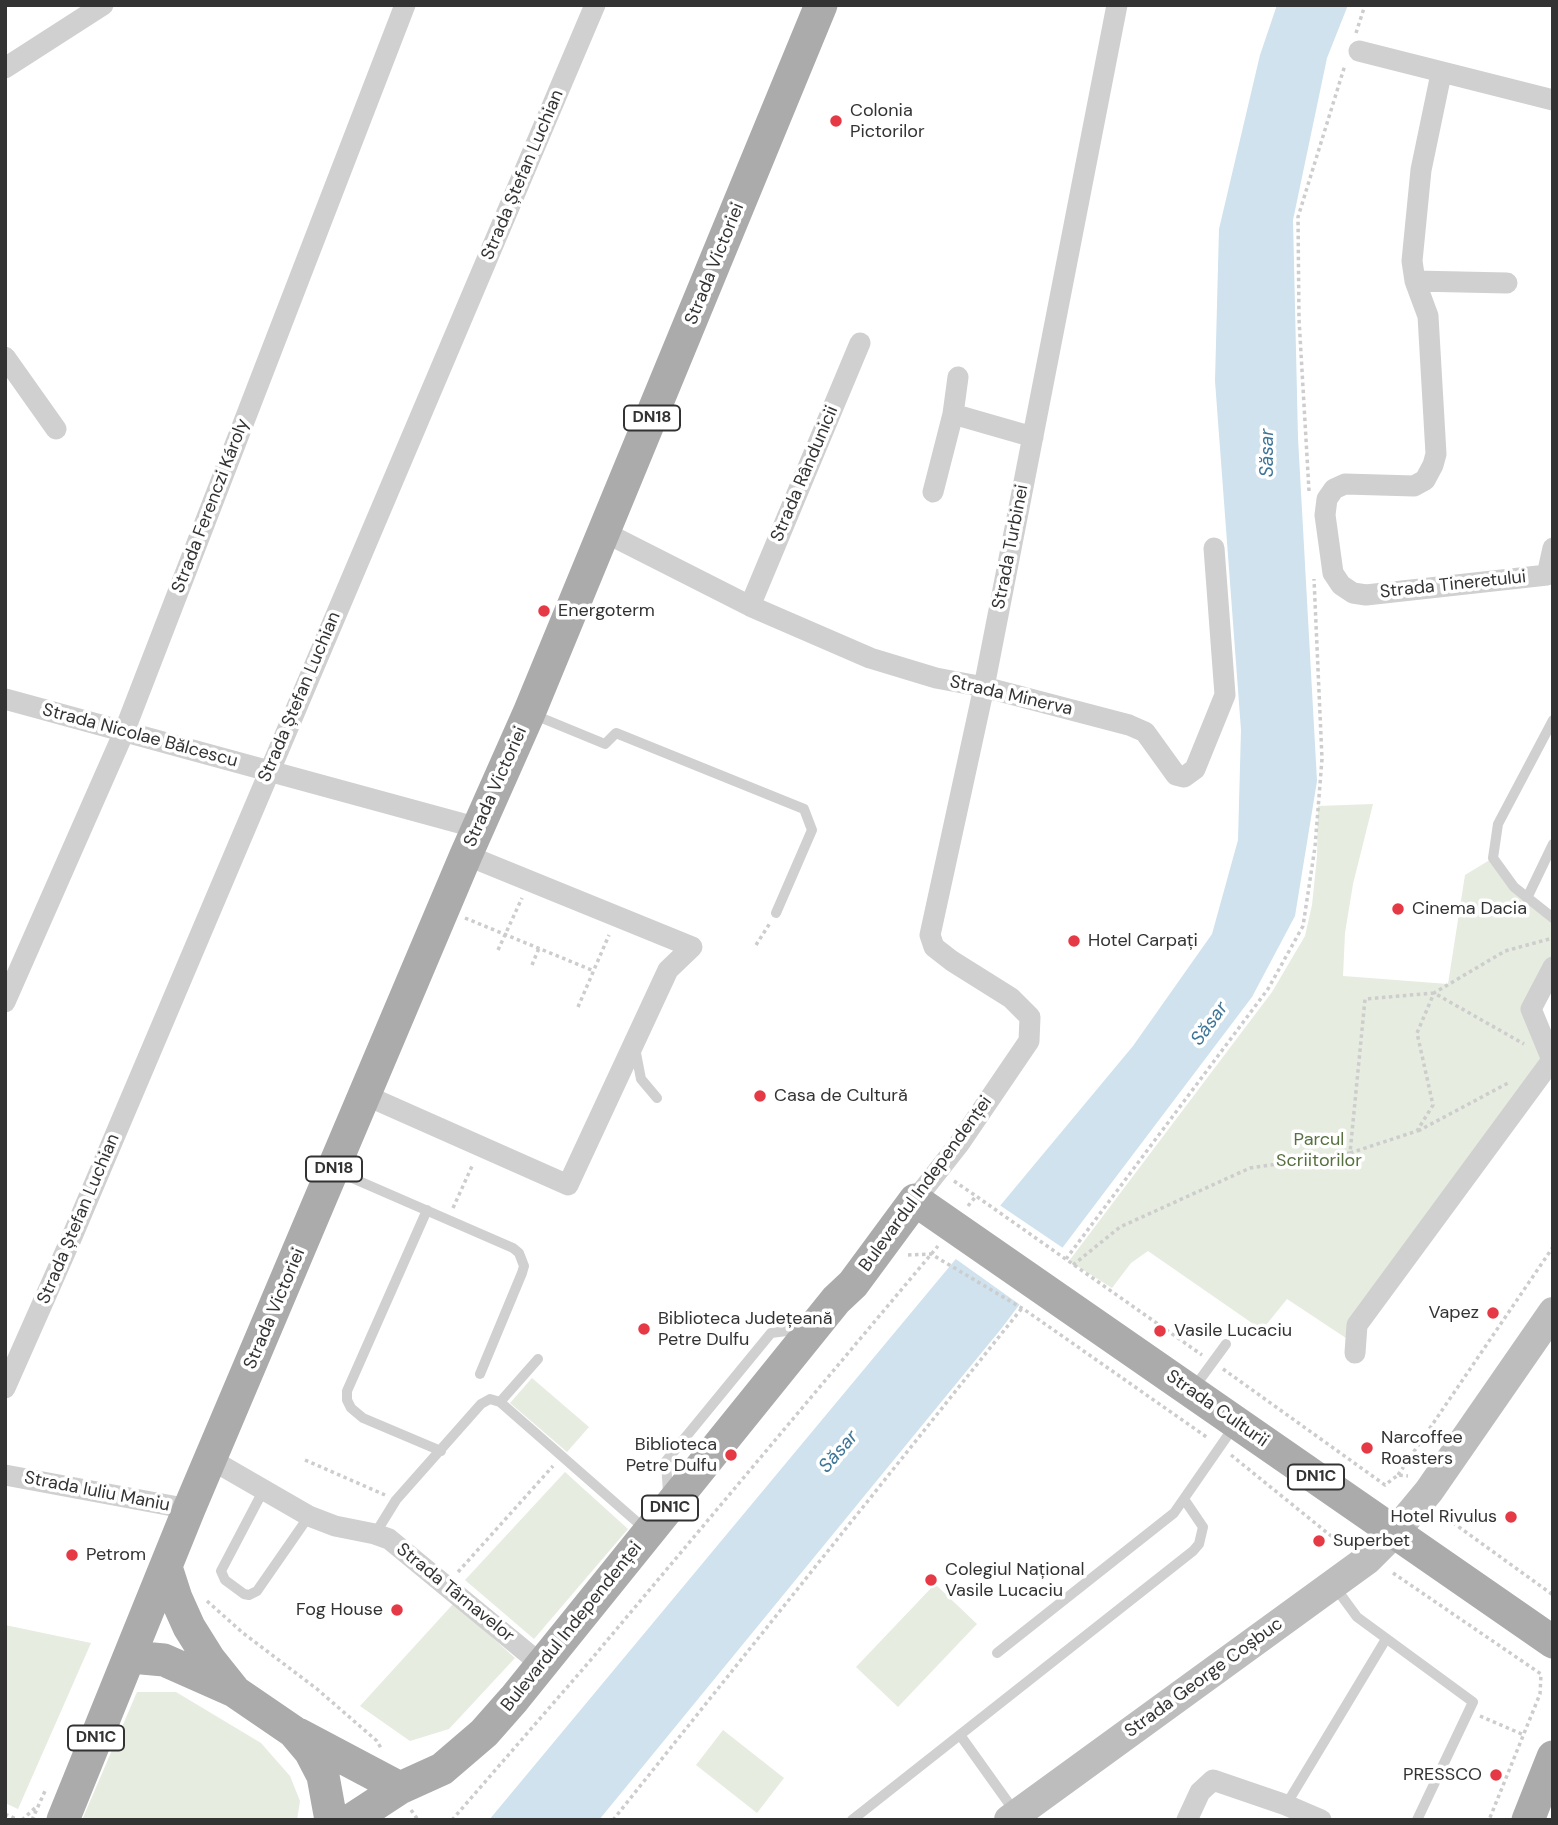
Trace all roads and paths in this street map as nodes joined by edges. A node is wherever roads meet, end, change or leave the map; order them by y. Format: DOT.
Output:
graph roads {
  1 [pos="405,5"];
  2 [pos="595,5"];
  3 [pos="821,5"];
  4 [pos="1117,5"];
  5 [pos="1365,5"];
  6 [pos="89,8"];
  7 [pos="1354,50"];
  8 [pos="5,68"];
  9 [pos="1441,74"];
  10 [pos="1553,100"];
  11 [pos="1415,281"];
  12 [pos="1507,283"];
  13 [pos="860,343"];
  14 [pos="5,357"];
  15 [pos="958,377"];
  16 [pos="953,414"];
  17 [pos="56,429"];
  18 [pos="1033,438"];
  19 [pos="933,492"];
  20 [pos="1310,497"];
  21 [pos="604,532"];
  22 [pos="1214,548"];
  23 [pos="1553,548"];
  24 [pos="1313,566"];
  25 [pos="1550,581"];
  26 [pos="750,606"];
  27 [pos="984,687"];
  28 [pos="5,699"];
  29 [pos="529,713"];
  30 [pos="1553,720"];
  31 [pos="124,732"];
  32 [pos="268,772"];
  33 [pos="472,842"];
  34 [pos="1553,845"];
  35 [pos="530,881"];
  36 [pos="1527,898"];
  37 [pos="443,909"];
  38 [pos="776,914"];
  39 [pos="617,916"];
  40 [pos="1553,918"];
  41 [pos="505,934"];
  42 [pos="1553,938"];
  43 [pos="756,945"];
  44 [pos="539,948"];
  45 [pos="498,950"];
  46 [pos="532,965"];
  47 [pos="1553,967"];
  48 [pos="594,971"];
  49 [pos="1434,993"];
  50 [pos="5,1002"];
  51 [pos="578,1007"];
  52 [pos="634,1041"];
  53 [pos="1029,1041"];
  54 [pos="1552,1060"];
  55 [pos="1515,1079"];
  56 [pos="365,1095"];
  57 [pos="657,1098"];
  58 [pos="1418,1131"];
  59 [pos="480,1146"];
  60 [pos="1350,1153"];
  61 [pos="333,1170"];
  62 [pos="938,1170"];
  63 [pos="976,1196"];
  64 [pos="915,1200"];
  65 [pos="986,1203"];
  66 [pos="427,1210"];
  67 [pos="449,1220"];
  68 [pos="1553,1247"];
  69 [pos="931,1254"];
  70 [pos="944,1262"];
  71 [pos="1073,1265"];
  72 [pos="1033,1304"];
  73 [pos="1553,1312"];
  74 [pos="1226,1344"];
  75 [pos="1355,1353"];
  76 [pos="538,1359"];
  77 [pos="480,1374"];
  78 [pos="5,1388"];
  79 [pos="1192,1391"];
  80 [pos="500,1402"];
  81 [pos="1228,1434"];
  82 [pos="440,1451"];
  83 [pos="562,1456"];
  84 [pos="212,1460"];
  85 [pos="305,1460"];
  86 [pos="5,1475"];
  87 [pos="1398,1475"];
  88 [pos="1408,1476"];
  89 [pos="1385,1485"];
  90 [pos="263,1491"];
  91 [pos="1184,1499"];
  92 [pos="396,1500"];
  93 [pos="189,1509"];
  94 [pos="1453,1509"];
  95 [pos="309,1516"];
  96 [pos="659,1521"];
  97 [pos="1395,1532"];
  98 [pos="375,1534"];
  99 [pos="1341,1544"];
  100 [pos="166,1567"];
  101 [pos="1393,1573"];
  102 [pos="1333,1585"];
  103 [pos="446,1586"];
  104 [pos="1553,1595"];
  105 [pos="1386,1640"];
  106 [pos="1553,1642"];
  107 [pos="997,1653"];
  108 [pos="131,1657"];
  109 [pos="542,1665"];
  110 [pos="234,1691"];
  111 [pos="1469,1711"];
  112 [pos="294,1732"];
  113 [pos="960,1735"];
  114 [pos="1524,1735"];
  115 [pos="1553,1757"];
  116 [pos="400,1788"];
  117 [pos="1286,1805"];
  118 [pos="5,1814"];
  119 [pos="54,1815"];
  120 [pos="1013,1817"];
  121 [pos="20,1820"];
  122 [pos="331,1820"];
  123 [pos="351,1820"];
  124 [pos="452,1820"];
  125 [pos="613,1820"];
  126 [pos="852,1820"];
  127 [pos="1187,1820"];
  128 [pos="1321,1820"];
  129 [pos="1417,1820"];
  130 [pos="1489,1820"];
  131 [pos="1528,1820"];
  1 -- 31 [label="street, Strada Ferenczi Károly"];
  2 -- 32 [label="street, Strada Ștefan Luchian"];
  3 -- 21 [label="main road, Strada Victoriei / DN18"];
  4 -- 18 [label="street, Strada Turbinei"];
  5 -- 7 [label="path"];
  6 -- 8 [label="street"];
  7 -- 9 [label="street"];
  7 -- 20 [label="path"];
  9 -- 10 [label="street"];
  9 -- 11 [label="street, Strada Tineretului"];
  11 -- 12 [label="street"];
  11 -- 25 [label="street, Strada Tineretului"];
  13 -- 26 [label="street, Strada Rândunicii"];
  14 -- 17 [label="street"];
  15 -- 16 [label="street"];
  16 -- 18 [label="street"];
  16 -- 19 [label="street"];
  18 -- 27 [label="street, Strada Turbinei"];
  21 -- 26 [label="street, Strada Minerva"];
  21 -- 29 [label="main road, Strada Victoriei / DN18"];
  22 -- 27 [label="street, Strada Minerva"];
  23 -- 25 [label="street"];
  24 -- 65 [label="path"];
  26 -- 27 [label="street, Strada Minerva"];
  27 -- 53 [label="street, Strada Turbinei"];
  28 -- 31 [label="street, Strada Nicolae Bălcescu"];
  29 -- 33 [label="main road, Strada Victoriei / DN18"];
  29 -- 38 [label="lane"];
  30 -- 36 [label="lane"];
  31 -- 32 [label="street, Strada Nicolae Bălcescu"];
  31 -- 50 [label="street, Strada Ferenczi Károly"];
  32 -- 33 [label="street, Strada Nicolae Bălcescu"];
  32 -- 78 [label="street, Strada Ștefan Luchian"];
  33 -- 35 [label="street, Strada Nicolae Bălcescu"];
  33 -- 37 [label="main road, Strada Victoriei / DN18"];
  34 -- 36 [label="lane"];
  35 -- 39 [label="street, Strada Nicolae Bălcescu"];
  35 -- 41 [label="path"];
  36 -- 40 [label="lane"];
  37 -- 41 [label="path"];
  37 -- 56 [label="main road, Strada Victoriei / DN18"];
  38 -- 43 [label="path"];
  39 -- 48 [label="path"];
  39 -- 52 [label="street, Strada Nicolae Bălcescu"];
  41 -- 44 [label="path"];
  41 -- 45 [label="path"];
  42 -- 49 [label="path"];
  44 -- 46 [label="path"];
  44 -- 48 [label="path"];
  47 -- 54 [label="street"];
  48 -- 51 [label="path"];
  49 -- 54 [label="path"];
  49 -- 58 [label="path"];
  49 -- 60 [label="path"];
  52 -- 57 [label="lane"];
  52 -- 59 [label="street"];
  53 -- 62 [label="street, Bulevardul Independenței / DN1C"];
  54 -- 75 [label="street"];
  55 -- 58 [label="path"];
  56 -- 59 [label="street"];
  56 -- 61 [label="main road, Strada Victoriei / DN18"];
  58 -- 60 [label="path"];
  59 -- 67 [label="path"];
  60 -- 71 [label="path"];
  61 -- 66 [label="lane"];
  61 -- 84 [label="main road, Strada Victoriei / DN18"];
  62 -- 63 [label="path"];
  62 -- 64 [label="street, Bulevardul Independenței / DN1C"];
  64 -- 72 [label="main road, Strada Culturii / DN1C"];
  64 -- 96 [label="main road, Bulevardul Independenței / DN1C"];
  66 -- 67 [label="lane"];
  66 -- 82 [label="lane"];
  67 -- 77 [label="lane"];
  68 -- 87 [label="path"];
  69 -- 124 [label="path"];
  70 -- 72 [label="path"];
  72 -- 79 [label="main road, Strada Culturii / DN1C"];
  72 -- 81 [label="path"];
  72 -- 125 [label="path"];
  73 -- 97 [label="main road, Strada George Coșbuc"];
  74 -- 79 [label="lane"];
  76 -- 80 [label="lane"];
  79 -- 81 [label="main road, Strada Culturii / DN1C"];
  80 -- 82 [label="lane"];
  80 -- 83 [label="lane"];
  81 -- 91 [label="lane"];
  81 -- 97 [label="main road, Strada Culturii / DN1C"];
  81 -- 99 [label="path"];
  82 -- 92 [label="lane"];
  83 -- 96 [label="lane"];
  83 -- 103 [label="path"];
  84 -- 90 [label="street, Strada Târnavelor"];
  84 -- 93 [label="main road, Strada Victoriei / DN18"];
  85 -- 92 [label="path"];
  86 -- 93 [label="street, Strada Iuliu Maniu"];
  87 -- 88 [label="path"];
  87 -- 89 [label="path"];
  90 -- 95 [label="street, Strada Târnavelor"];
  90 -- 95 [label="lane"];
  91 -- 107 [label="lane"];
  91 -- 113 [label="lane"];
  92 -- 98 [label="lane"];
  93 -- 100 [label="main road, Strada Victoriei / DN18"];
  94 -- 104 [label="path"];
  95 -- 98 [label="street, Strada Târnavelor"];
  96 -- 109 [label="main road, Bulevardul Independenței / DN1C"];
  97 -- 102 [label="main road, Strada George Coșbuc"];
  97 -- 106 [label="main road, Strada Culturii / DN1C"];
  98 -- 103 [label="street, Strada Târnavelor"];
  100 -- 108 [label="main road, Strada Victoriei / DN18"];
  100 -- 110 [label="main road"];
  101 -- 114 [label="path"];
  102 -- 105 [label="lane"];
  102 -- 120 [label="main road, Strada George Coșbuc"];
  103 -- 109 [label="street, Strada Târnavelor"];
  105 -- 111 [label="lane"];
  105 -- 117 [label="lane"];
  108 -- 110 [label="main road"];
  108 -- 119 [label="main road, Strada Victoriei / DN1C"];
  109 -- 116 [label="main road, Bulevardul Independenței / DN1C"];
  110 -- 112 [label="main road"];
  111 -- 114 [label="path"];
  111 -- 129 [label="lane"];
  112 -- 116 [label="main road"];
  112 -- 122 [label="main road"];
  113 -- 120 [label="lane"];
  113 -- 126 [label="lane"];
  114 -- 130 [label="path"];
  115 -- 131 [label="main road"];
  116 -- 123 [label="main road, Bulevardul Independenței / DN1C"];
  117 -- 127 [label="street"];
  117 -- 128 [label="street"];
  118 -- 121 [label="path"];
  119 -- 121 [label="path"];
}
